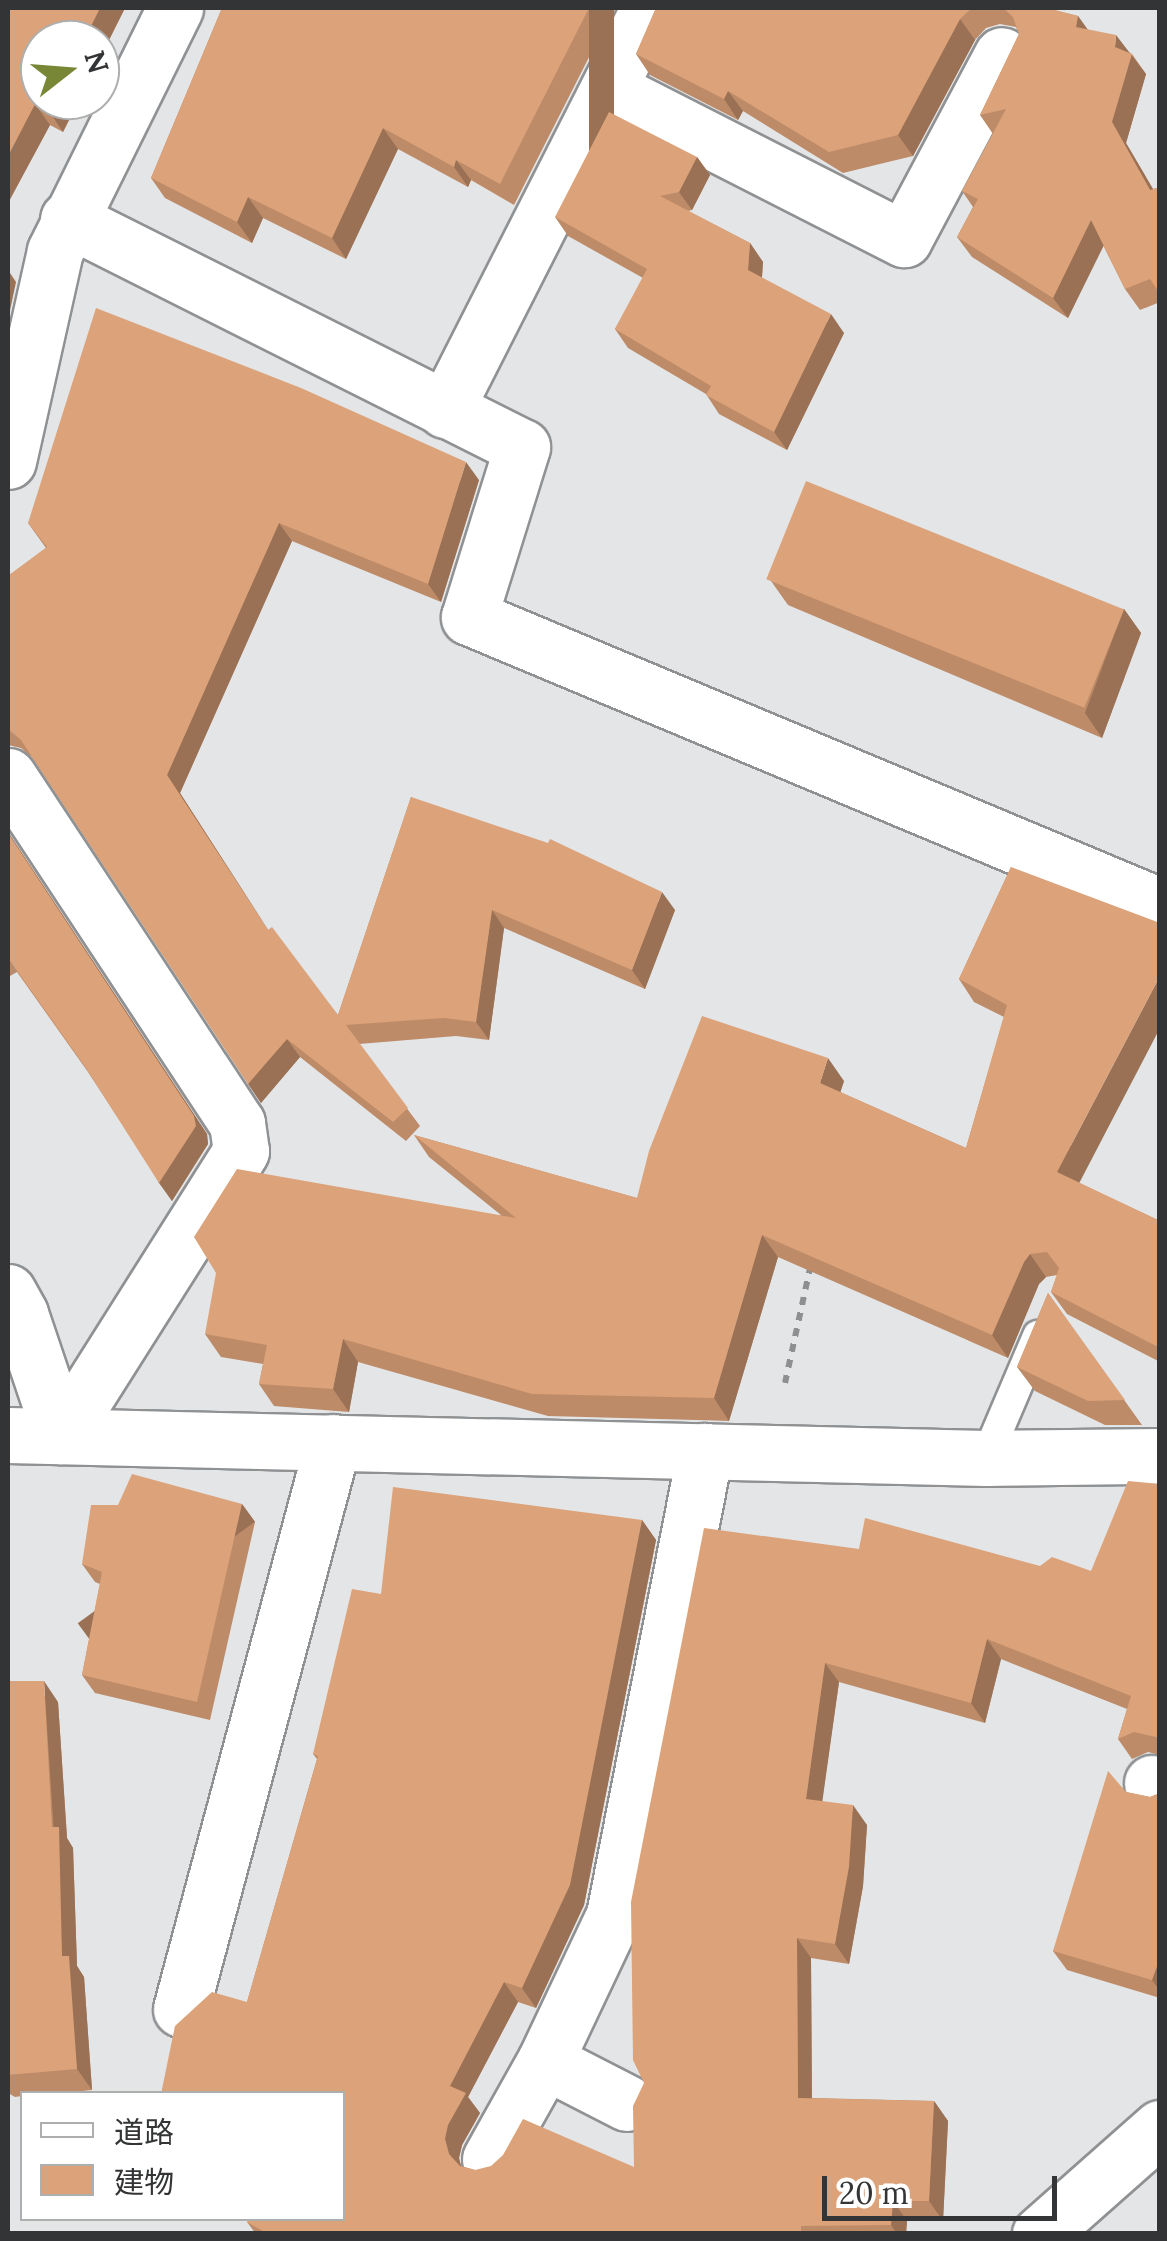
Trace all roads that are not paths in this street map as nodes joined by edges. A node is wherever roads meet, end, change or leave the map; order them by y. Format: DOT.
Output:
graph roads {
  1 [pos="175,8"];
  2 [pos="649,8"];
  3 [pos="1002,55"];
  4 [pos="609,90"];
  5 [pos="68,219"];
  6 [pos="445,410"];
  7 [pos="8,461"];
  8 [pos="8,776"];
  9 [pos="1160,906"];
  10 [pos="8,1292"];
  11 [pos="1048,1310"];
  12 [pos="333,1442"];
  13 [pos="24,1445"];
  14 [pos="705,1451"];
  15 [pos="1160,1456"];
  16 [pos="986,1458"];
  17 [pos="181,2009"];
  18 [pos="545,2060"];
  19 [pos="627,2103"];
  20 [pos="1160,2128"];
  21 [pos="490,2159"];
  22 [pos="1040,2234"];
  1 -- 5 [label="street"];
  2 -- 4 [label="street"];
  3 -- 4 [label="street"];
  4 -- 6 [label="street"];
  5 -- 6 [label="street"];
  5 -- 7 [label="street"];
  6 -- 9 [label="street"];
  8 -- 13 [label="street"];
  10 -- 13 [label="street"];
  11 -- 16 [label="lane"];
  12 -- 13 [label="street"];
  12 -- 14 [label="street"];
  12 -- 17 [label="street"];
  14 -- 16 [label="street"];
  14 -- 18 [label="street"];
  15 -- 16 [label="street"];
  18 -- 19 [label="street"];
  18 -- 21 [label="street"];
  20 -- 22 [label="street"];
}
